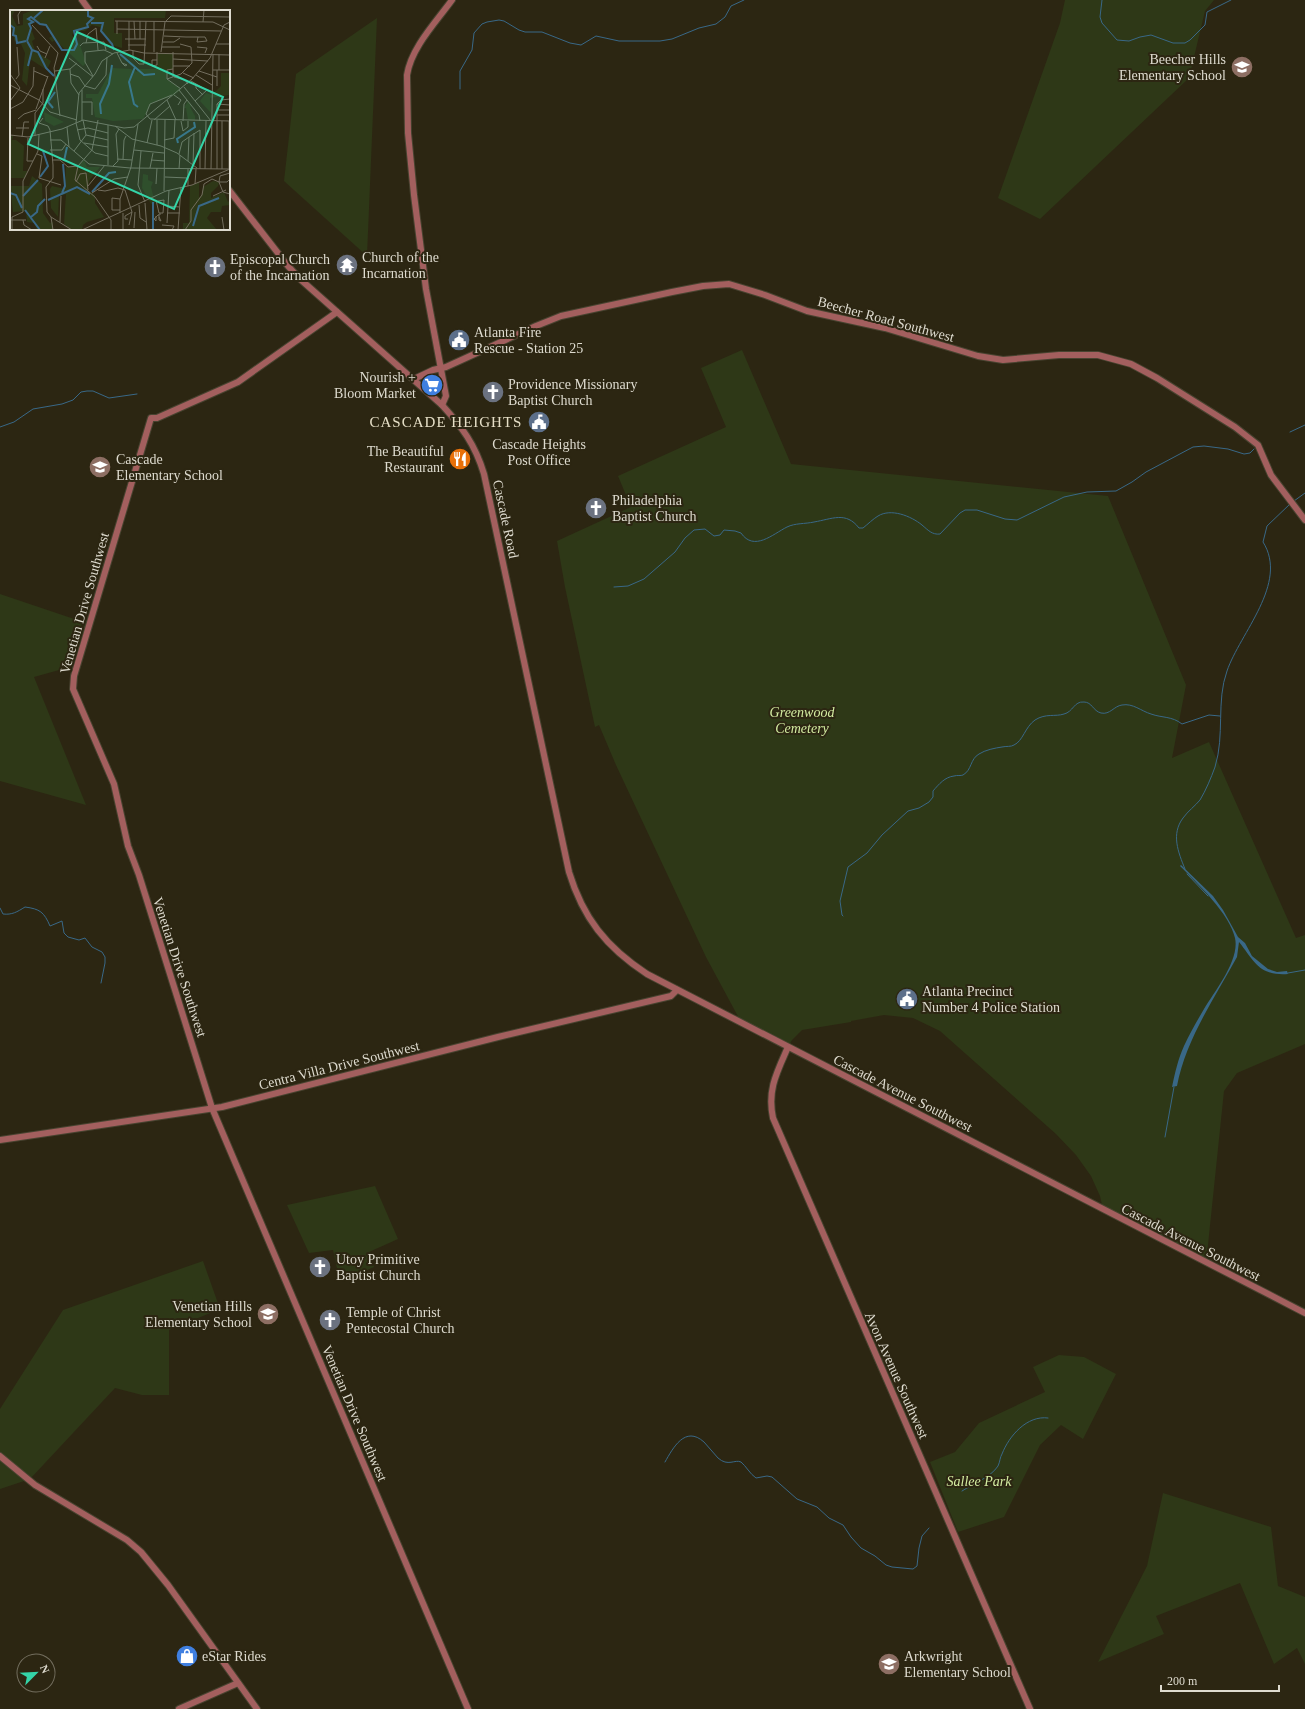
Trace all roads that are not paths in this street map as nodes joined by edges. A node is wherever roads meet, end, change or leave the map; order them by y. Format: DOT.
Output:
graph roads {
  1 [pos="82,0"];
  2 [pos="452,0"];
  3 [pos="89,10"];
  4 [pos="230,191"];
  5 [pos="337,312"];
  6 [pos="441,368"];
  7 [pos="414,379"];
  8 [pos="442,405"];
  9 [pos="1305,520"];
  10 [pos="560,829"];
  11 [pos="677,990"];
  12 [pos="788,1047"];
  13 [pos="212,1108"];
  14 [pos="0,1140"];
  15 [pos="1305,1314"];
  16 [pos="0,1456"];
  17 [pos="238,1683"];
  18 [pos="179,1709"];
  19 [pos="257,1709"];
  20 [pos="468,1709"];
  21 [pos="1030,1709"];
  1 -- 3 [label="street"];
  2 -- 6 [label="street"];
  4 -- 5 [label="street, Cascade Road"];
  5 -- 7 [label="street, Cascade Road"];
  5 -- 13 [label="street, Venetian Drive Southwest"];
  6 -- 7 [label="street, Beecher Road Southwest"];
  6 -- 8 [label="street"];
  6 -- 9 [label="street, Beecher Road Southwest"];
  7 -- 8 [label="street, Cascade Road"];
  8 -- 10 [label="street, Cascade Road"];
  10 -- 11 [label="street, Cascade Avenue Southwest"];
  11 -- 12 [label="street, Cascade Avenue Southwest"];
  11 -- 13 [label="street, Centra Villa Drive Southwest"];
  12 -- 15 [label="street, Cascade Avenue Southwest"];
  12 -- 21 [label="street, Avon Avenue Southwest"];
  13 -- 14 [label="street, Centra Villa Drive Southwest"];
  13 -- 20 [label="street, Venetian Drive Southwest"];
  16 -- 17 [label="street"];
  17 -- 18 [label="street"];
  17 -- 19 [label="street"];
}
